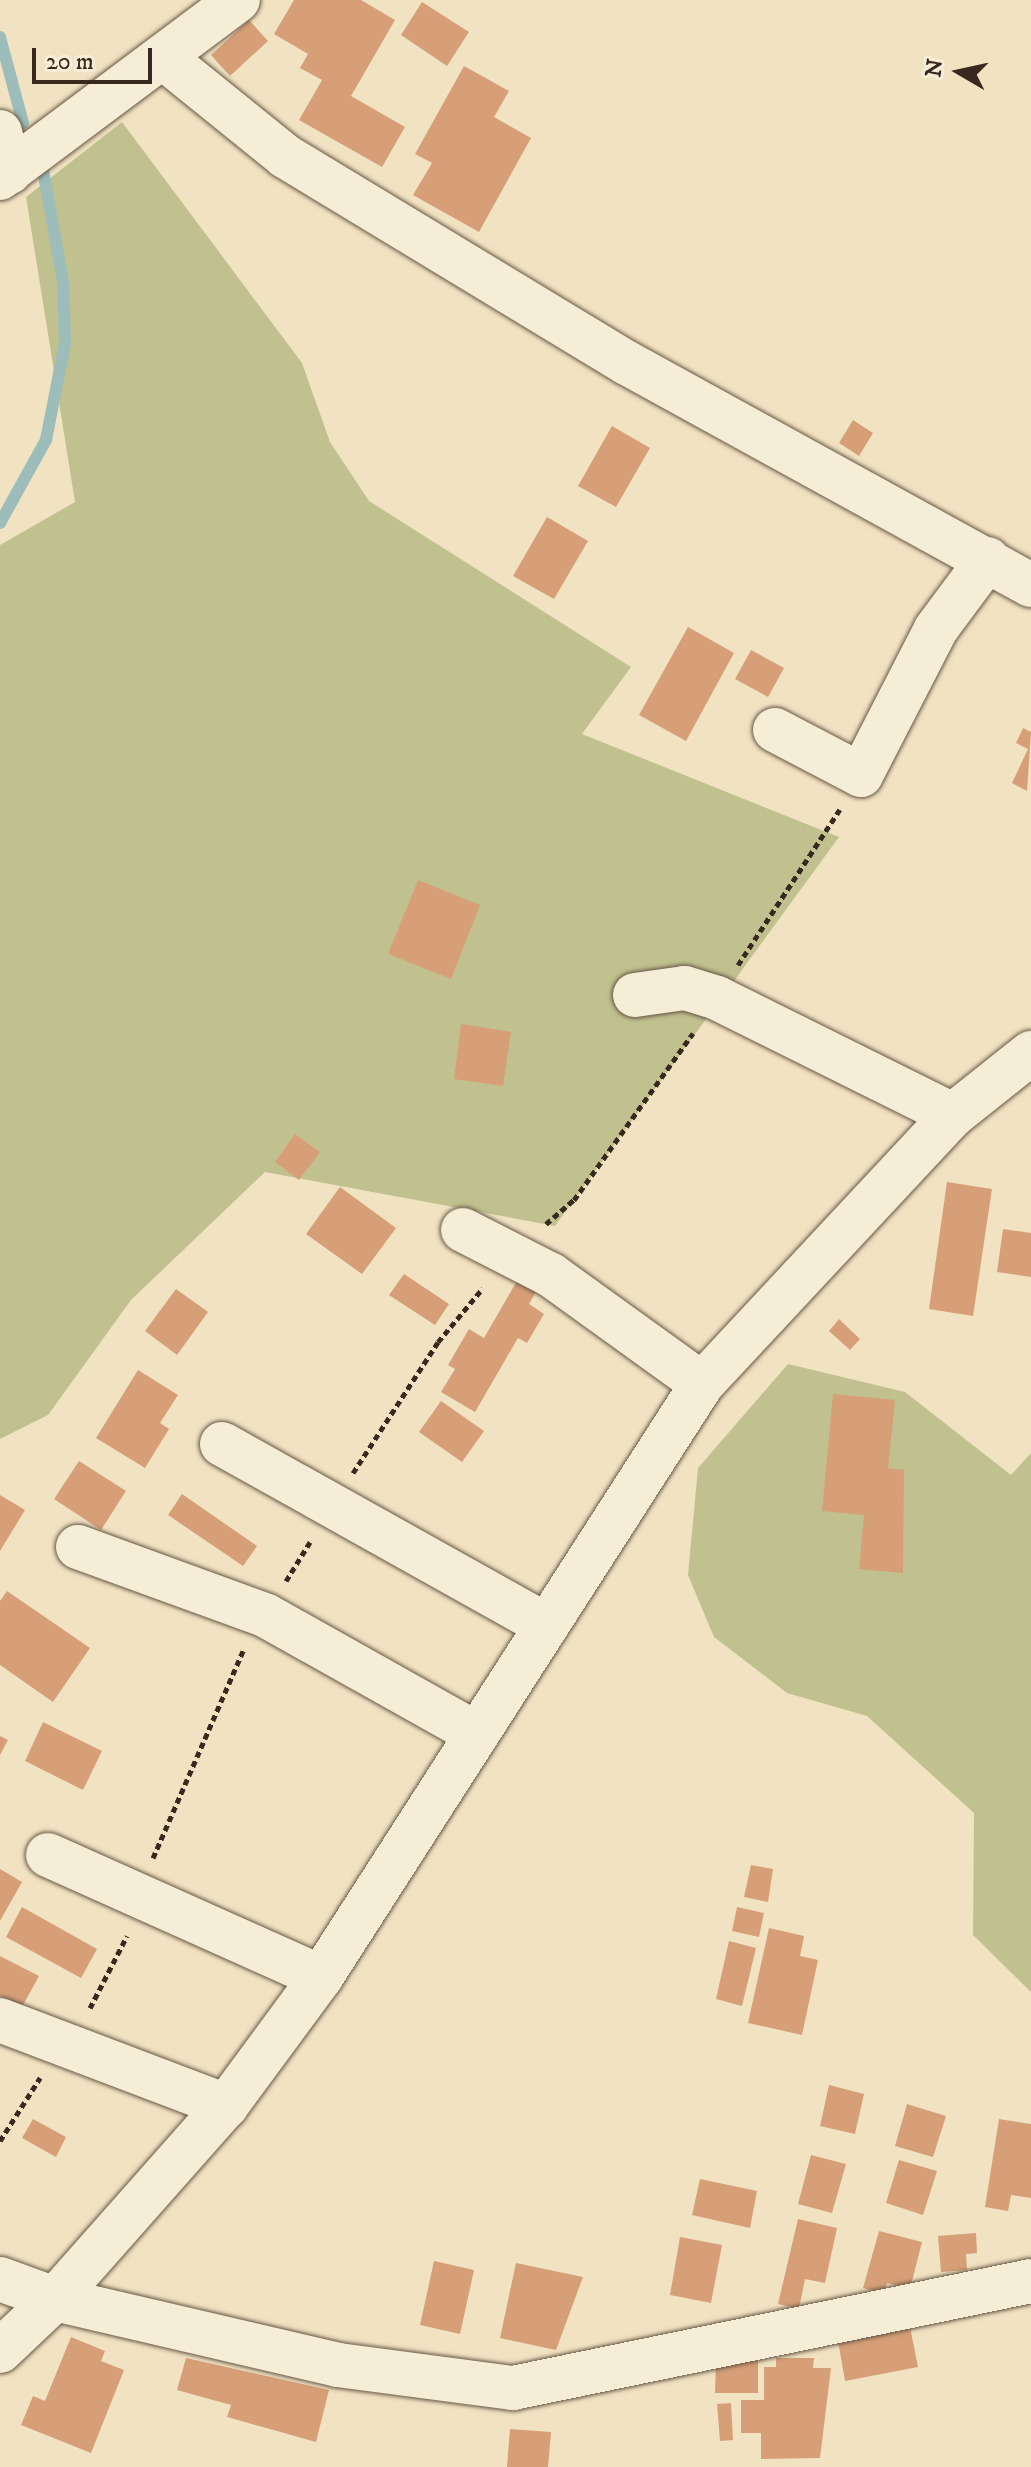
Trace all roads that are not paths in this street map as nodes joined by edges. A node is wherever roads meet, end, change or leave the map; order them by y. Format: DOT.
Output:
graph roads {
  1 [pos="238,0"];
  2 [pos="165,59"];
  3 [pos="3,161"];
  4 [pos="988,559"];
  5 [pos="1031,585"];
  6 [pos="775,730"];
  7 [pos="635,995"];
  8 [pos="1031,1053"];
  9 [pos="953,1115"];
  10 [pos="463,1230"];
  11 [pos="702,1384"];
  12 [pos="222,1444"];
  13 [pos="78,1547"];
  14 [pos="547,1626"];
  15 [pos="477,1734"];
  16 [pos="48,1855"];
  17 [pos="321,1977"];
  18 [pos="0,2020"];
  19 [pos="226,2106"];
  20 [pos="0,2279"];
  21 [pos="1031,2281"];
  22 [pos="55,2299"];
  23 [pos="0,2351"];
  1 -- 2 [label="street"];
  2 -- 3 [label="street"];
  2 -- 4 [label="street"];
  4 -- 5 [label="street"];
  4 -- 6 [label="street"];
  7 -- 9 [label="street"];
  8 -- 9 [label="street"];
  9 -- 11 [label="street"];
  10 -- 11 [label="street"];
  11 -- 14 [label="street"];
  12 -- 14 [label="street"];
  13 -- 15 [label="street"];
  14 -- 15 [label="street"];
  15 -- 17 [label="street"];
  16 -- 17 [label="street"];
  17 -- 19 [label="street"];
  18 -- 19 [label="street"];
  19 -- 22 [label="street"];
  20 -- 22 [label="street"];
  21 -- 22 [label="street"];
  22 -- 23 [label="street"];
}
